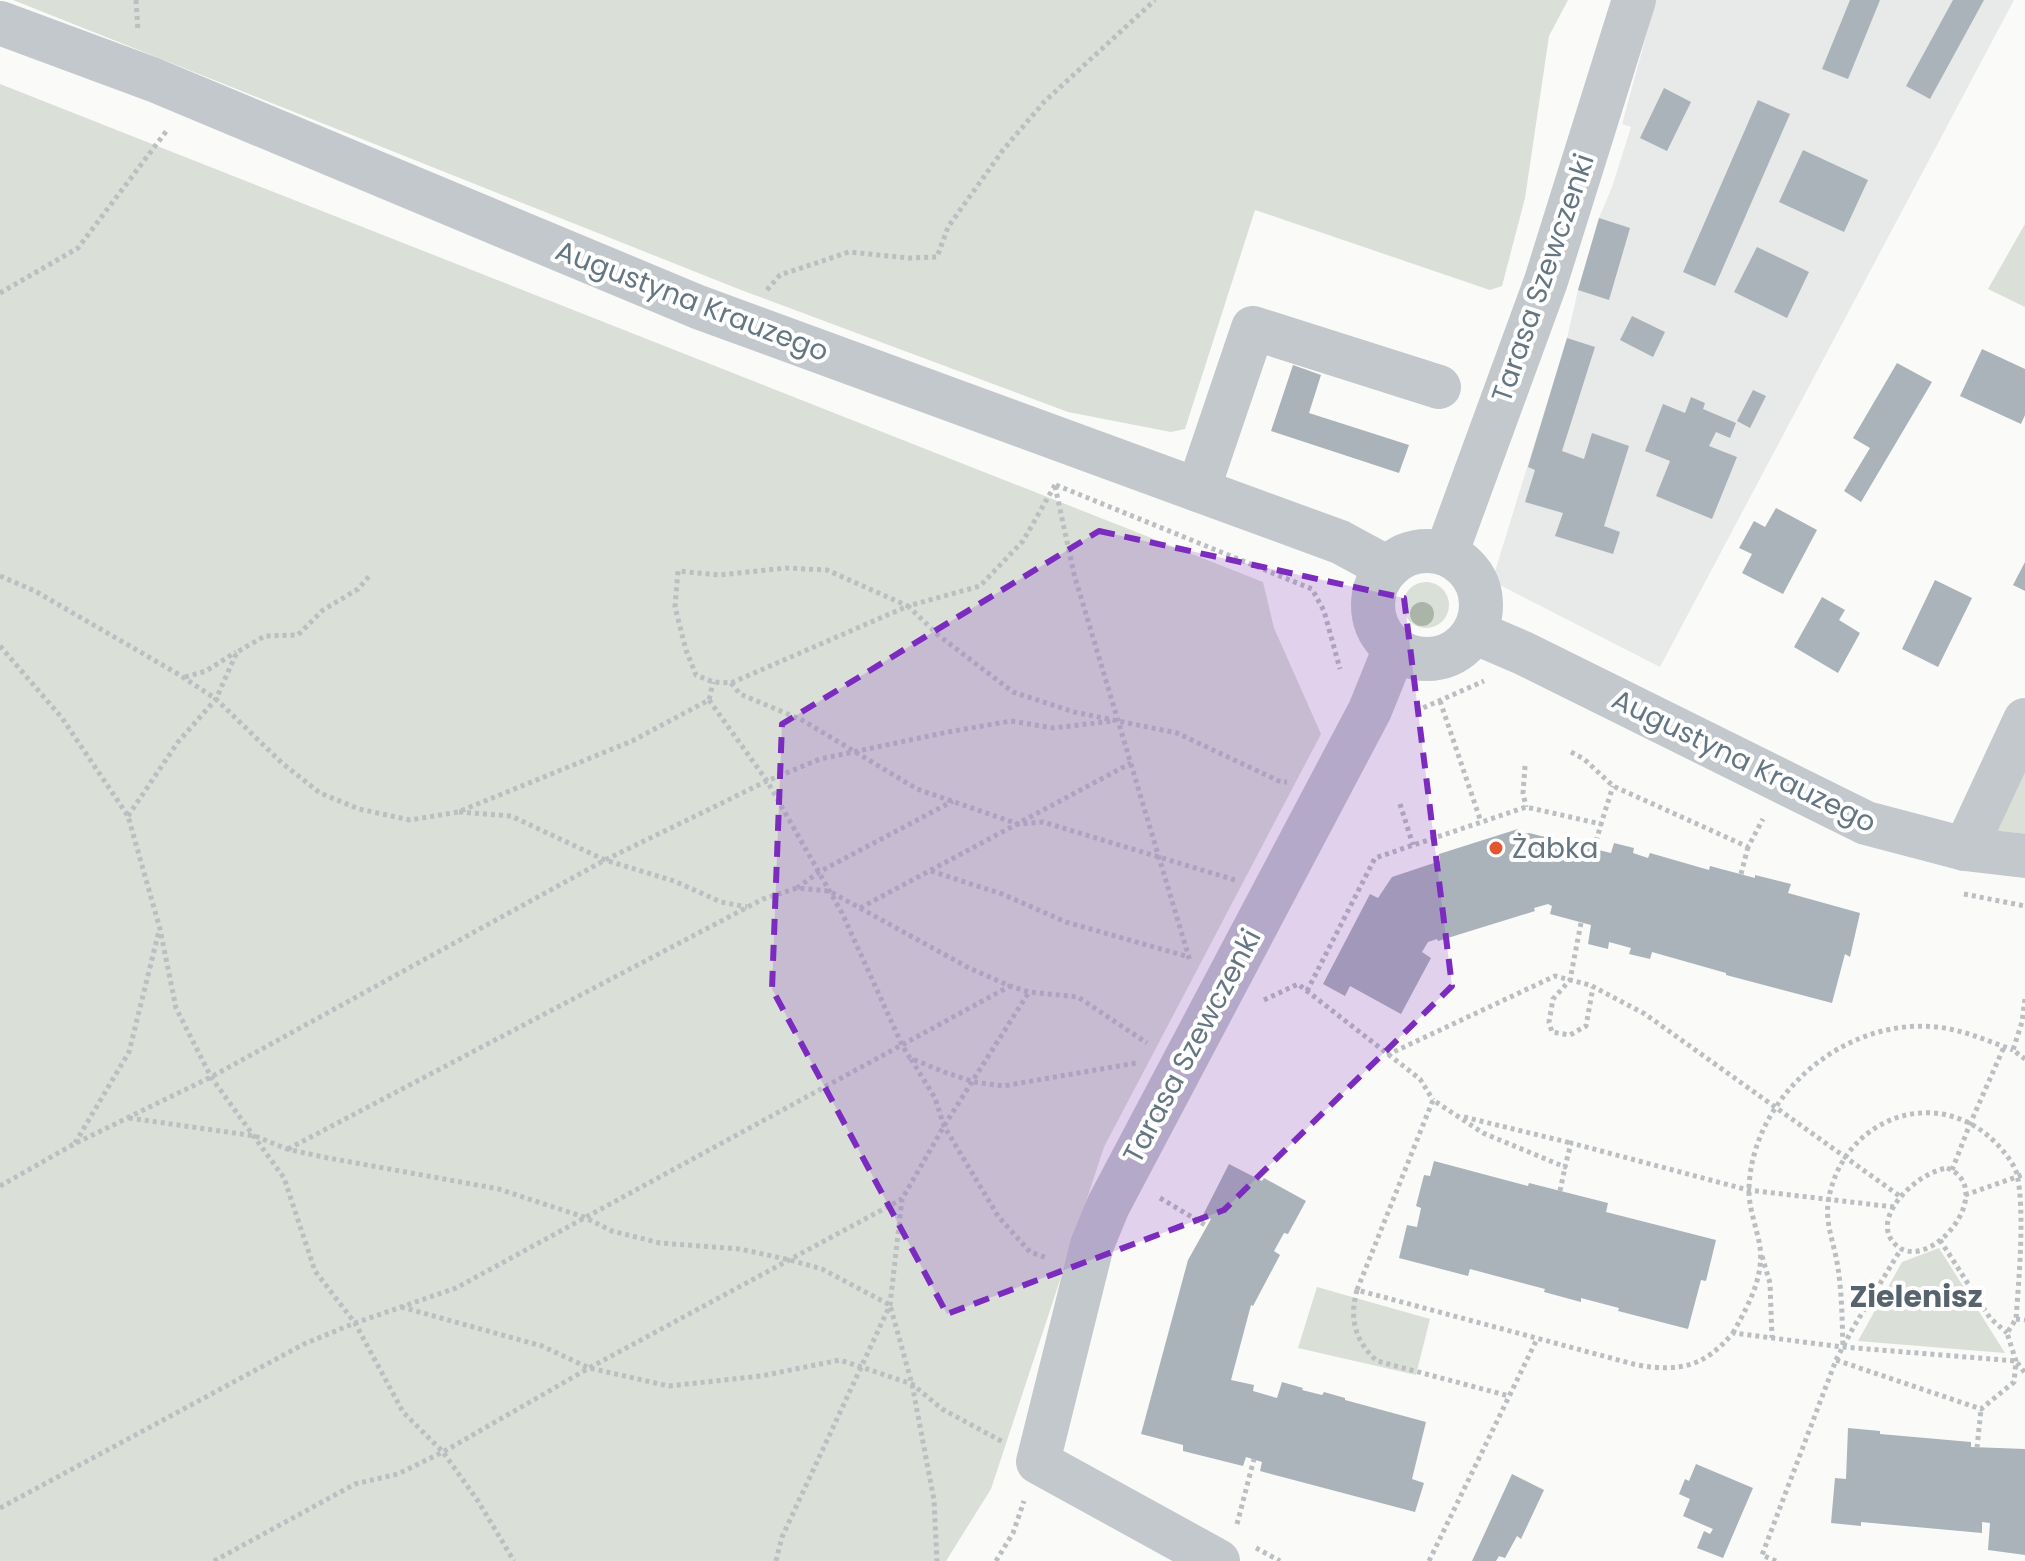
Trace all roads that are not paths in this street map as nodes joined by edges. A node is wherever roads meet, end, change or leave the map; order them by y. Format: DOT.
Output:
graph roads {
  1 [pos="1634,0"];
  2 [pos="0,23"];
  3 [pos="1439,387"];
  4 [pos="1198,490"];
  5 [pos="1446,554"];
  6 [pos="1388,568"];
  7 [pos="1474,632"];
  8 [pos="1395,648"];
  9 [pos="2025,720"];
  10 [pos="1965,849"];
  11 [pos="2025,856"];
  12 [pos="1232,1546"];
  1 -- 5 [label="street, Tarasa Szewczenki"];
  2 -- 4 [label="street, Augustyna Krauzego"];
  3 -- 4 [label="street"];
  4 -- 6 [label="street, Augustyna Krauzego"];
  5 -- 6 [label="street"];
  5 -- 7 [label="street"];
  6 -- 8 [label="street"];
  7 -- 8 [label="street"];
  7 -- 10 [label="street, Augustyna Krauzego"];
  8 -- 12 [label="street, Tarasa Szewczenki"];
  9 -- 10 [label="street"];
  10 -- 11 [label="street, Augustyna Krauzego"];
}
